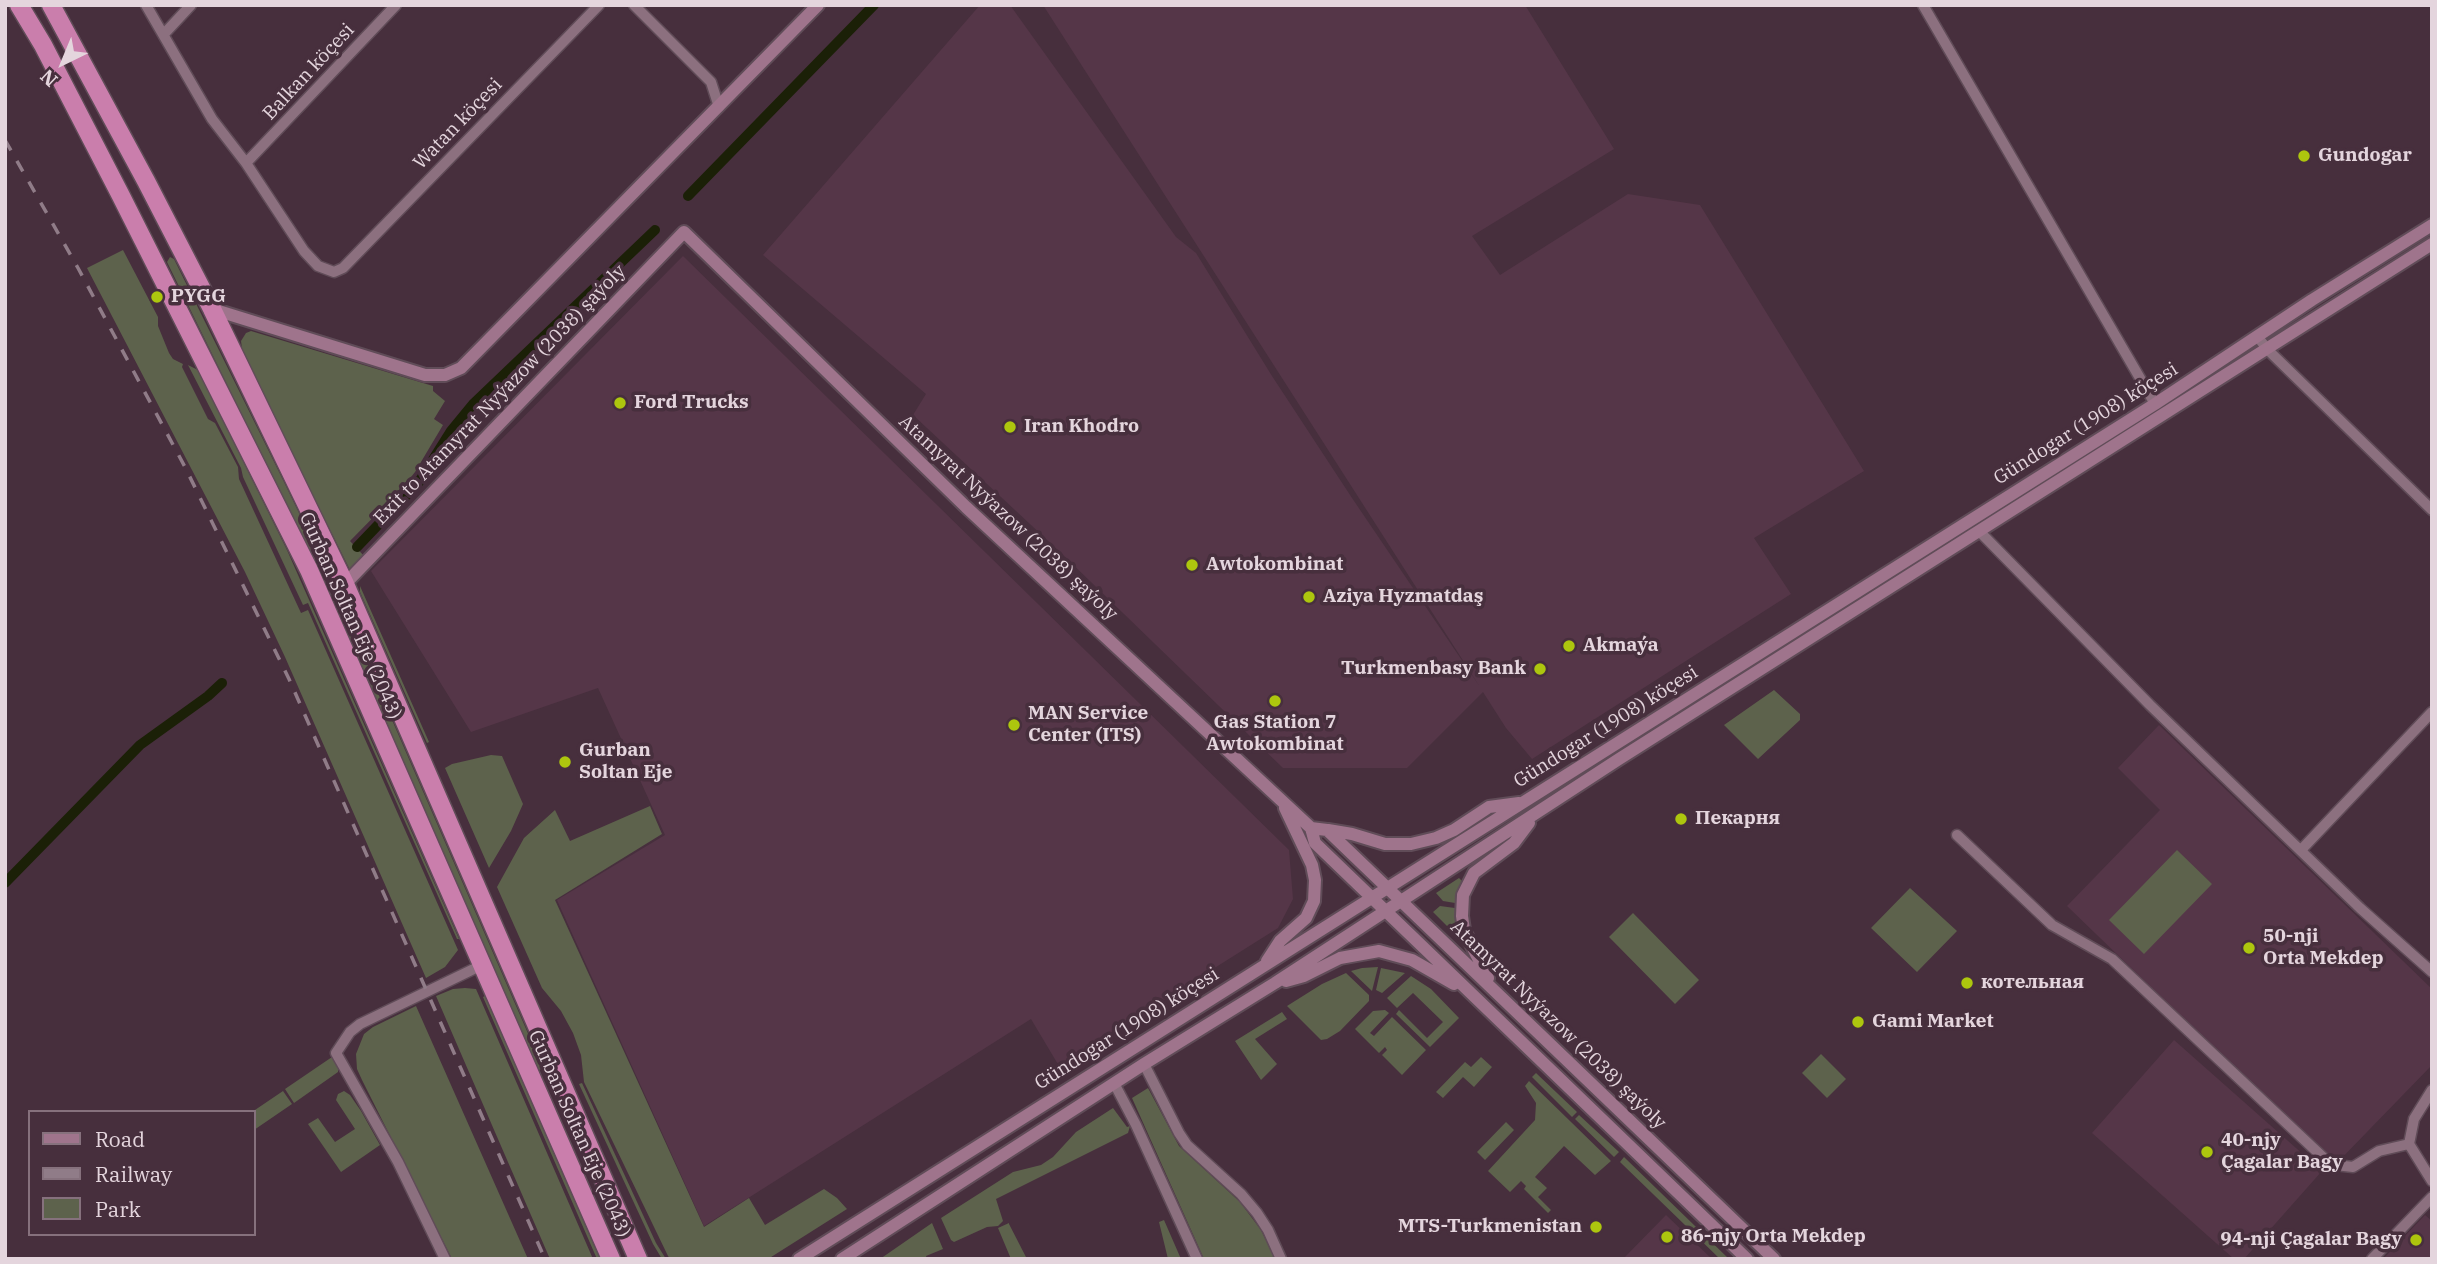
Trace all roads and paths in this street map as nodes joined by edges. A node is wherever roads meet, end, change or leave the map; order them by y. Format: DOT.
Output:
graph roads {
  1 [pos="19,5"];
  2 [pos="51,5"];
  3 [pos="146,5"];
  4 [pos="191,5"];
  5 [pos="396,5"];
  6 [pos="599,5"];
  7 [pos="634,5"];
  8 [pos="818,5"];
  9 [pos="1923,5"];
  10 [pos="164,34"];
  11 [pos="719,107"];
  12 [pos="246,163"];
  13 [pos="146,181"];
  14 [pos="121,196"];
  15 [pos="2432,225"];
  16 [pos="684,232"];
  17 [pos="2432,244"];
  18 [pos="181,251"];
  19 [pos="154,265"];
  20 [pos="212,309"];
  21 [pos="2257,336"];
  22 [pos="2268,350"];
  23 [pos="2155,404"];
  24 [pos="2432,510"];
  25 [pos="1971,520"];
  26 [pos="1980,532"];
  27 [pos="345,584"];
  28 [pos="2432,712"];
  29 [pos="1280,798"];
  30 [pos="1522,802"];
  31 [pos="1535,816"];
  32 [pos="1311,828"];
  33 [pos="1327,830"];
  34 [pos="1957,835"];
  35 [pos="2301,850"];
  36 [pos="1388,888"];
  37 [pos="1372,897"];
  38 [pos="1402,901"];
  39 [pos="1386,911"];
  40 [pos="482,965"];
  41 [pos="1265,965"];
  42 [pos="2432,972"];
  43 [pos="1275,983"];
  44 [pos="1495,990"];
  45 [pos="1481,1002"];
  46 [pos="1144,1063"];
  47 [pos="1105,1065"];
  48 [pos="1114,1083"];
  49 [pos="2432,1090"];
  50 [pos="2409,1144"];
  51 [pos="2432,1181"];
  52 [pos="2432,1197"];
  53 [pos="626,1232"];
  54 [pos="446,1259"];
  55 [pos="611,1259"];
  56 [pos="638,1259"];
  57 [pos="649,1259"];
  58 [pos="799,1259"];
  59 [pos="842,1259"];
  60 [pos="1197,1259"];
  61 [pos="1281,1259"];
  62 [pos="1747,1259"];
  63 [pos="1774,1259"];
  64 [pos="2372,1259"];
  1 -- 14 [label="highway, Gurban Soltan Eje (2043)"];
  2 -- 13 [label="highway, Gurban Soltan Eje (2043)"];
  3 -- 10 [label="street"];
  4 -- 10 [label="street"];
  5 -- 12 [label="street, Balkan köçesi"];
  6 -- 12 [label="street, Watan köçesi"];
  7 -- 11 [label="street"];
  8 -- 11 [label="main road"];
  9 -- 23 [label="street"];
  10 -- 12 [label="street"];
  11 -- 20 [label="main road"];
  13 -- 14 [label="highway"];
  13 -- 18 [label="highway, Gurban Soltan Eje (2043)"];
  14 -- 19 [label="highway, Gurban Soltan Eje (2043)"];
  15 -- 21 [label="main road, Gündogar (1908) köçesi"];
  16 -- 27 [label="main road, Exit to Atamyrat Nyýazow (2038) şaýoly"];
  16 -- 29 [label="main road, Atamyrat Nyýazow (2038) şaýoly"];
  17 -- 22 [label="main road, Gündogar (1908) köçesi"];
  18 -- 19 [label="highway"];
  18 -- 20 [label="highway, Gurban Soltan Eje (2043)"];
  19 -- 40 [label="highway, Gurban Soltan Eje (2043)"];
  20 -- 27 [label="highway, Gurban Soltan Eje (2043)"];
  21 -- 22 [label="street"];
  21 -- 23 [label="main road, Gündogar (1908) köçesi"];
  22 -- 24 [label="street"];
  22 -- 26 [label="main road, Gündogar (1908) köçesi"];
  23 -- 25 [label="main road, Gündogar (1908) köçesi"];
  25 -- 26 [label="main road"];
  25 -- 30 [label="main road, Gündogar (1908) köçesi"];
  26 -- 31 [label="main road, Gündogar (1908) köçesi"];
  26 -- 35 [label="street"];
  27 -- 53 [label="highway, Gurban Soltan Eje (2043)"];
  28 -- 35 [label="street"];
  29 -- 32 [label="main road, Atamyrat Nyýazow (2038) şaýoly"];
  29 -- 41 [label="main road"];
  30 -- 33 [label="main road"];
  30 -- 36 [label="main road, Gündogar (1908) köçesi"];
  31 -- 38 [label="main road, Gündogar (1908) köçesi"];
  31 -- 44 [label="main road"];
  32 -- 33 [label="main road"];
  32 -- 37 [label="main road, Atamyrat Nyýazow (2038) şaýoly"];
  33 -- 36 [label="main road, Atamyrat Nyýazow (2038) şaýoly"];
  34 -- 50 [label="street"];
  35 -- 42 [label="street"];
  36 -- 37 [label="main road, Gündogar (1908) köçesi"];
  36 -- 38 [label="main road, Atamyrat Nyýazow (2038) şaýoly"];
  37 -- 39 [label="main road, Atamyrat Nyýazow (2038) şaýoly"];
  37 -- 41 [label="main road, Gündogar (1908) köçesi"];
  38 -- 39 [label="main road, Gündogar (1908) köçesi"];
  38 -- 44 [label="main road, Atamyrat Nyýazow (2038) şaýoly"];
  39 -- 43 [label="main road, Gündogar (1908) köçesi"];
  39 -- 45 [label="main road, Atamyrat Nyýazow (2038) şaýoly"];
  40 -- 54 [label="street"];
  40 -- 55 [label="highway, Gurban Soltan Eje (2043)"];
  41 -- 47 [label="main road, Gündogar (1908) köçesi"];
  43 -- 45 [label="main road"];
  43 -- 46 [label="main road, Gündogar (1908) köçesi"];
  44 -- 63 [label="main road, Atamyrat Nyýazow (2038) şaýoly"];
  45 -- 62 [label="main road, Atamyrat Nyýazow (2038) şaýoly"];
  46 -- 48 [label="main road, Gündogar (1908) köçesi"];
  46 -- 61 [label="street"];
  47 -- 48 [label="main road"];
  47 -- 58 [label="main road, Gündogar (1908) köçesi"];
  48 -- 59 [label="main road, Gündogar (1908) köçesi"];
  48 -- 60 [label="street"];
  49 -- 50 [label="street"];
  50 -- 51 [label="street"];
  52 -- 64 [label="street"];
  53 -- 56 [label="highway, Gurban Soltan Eje (2043)"];
  53 -- 57 [label="main road"];
}
